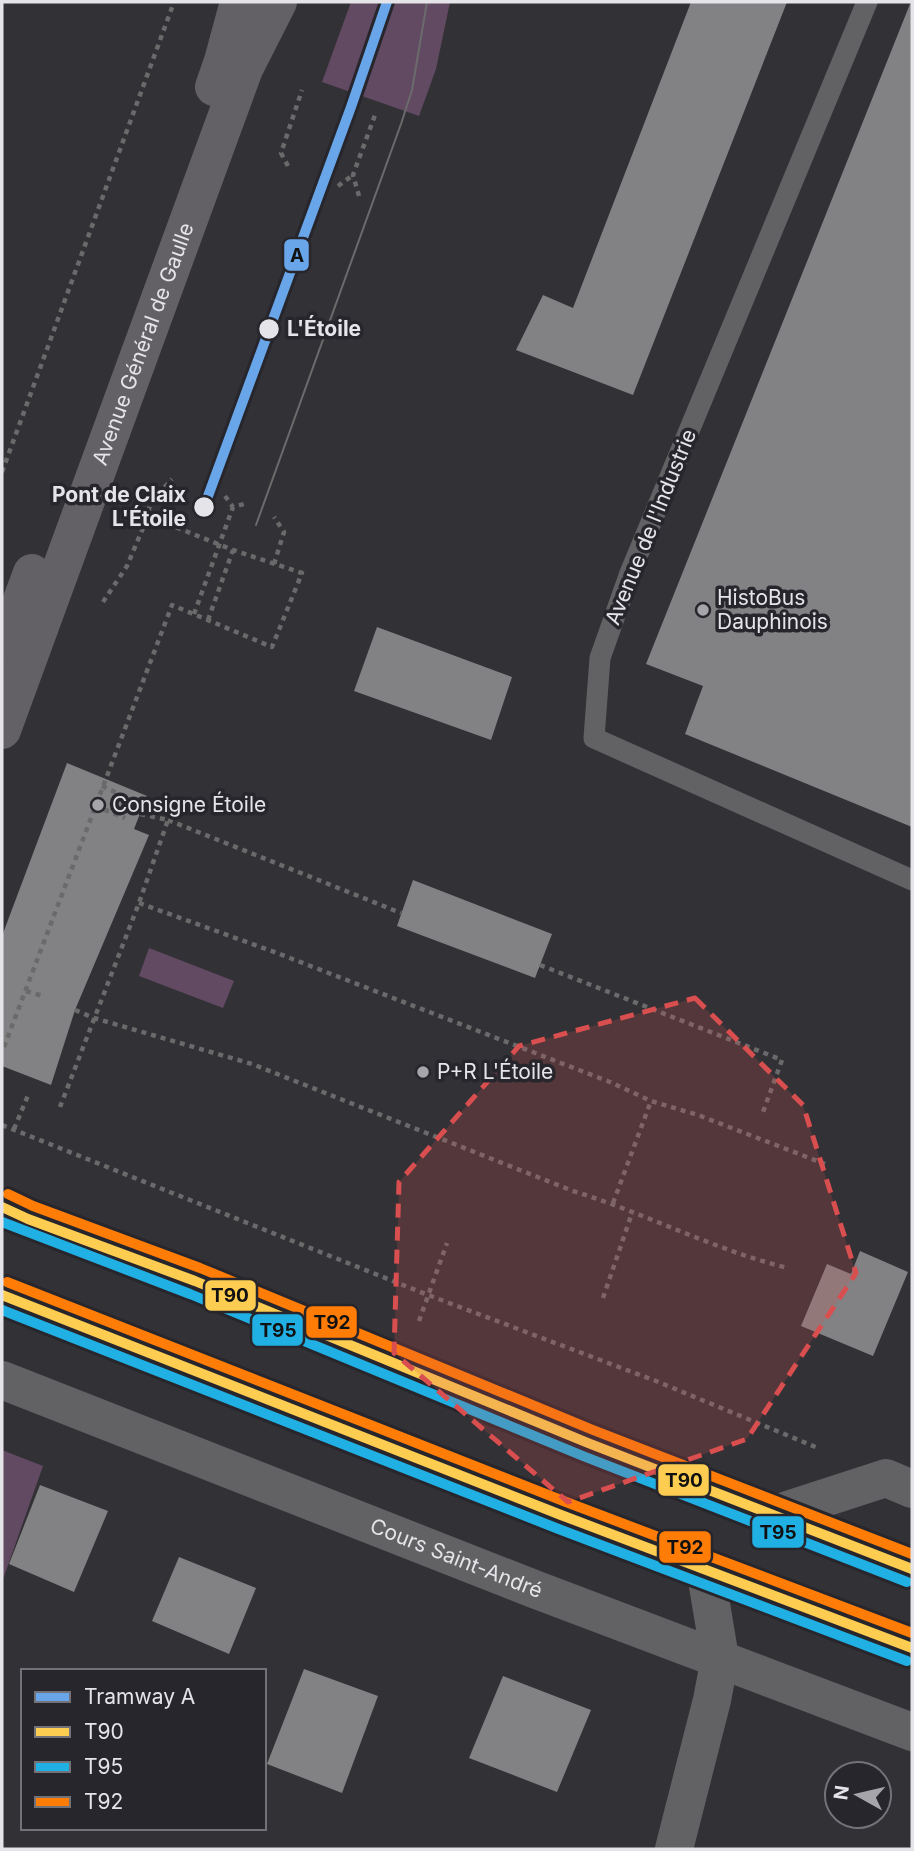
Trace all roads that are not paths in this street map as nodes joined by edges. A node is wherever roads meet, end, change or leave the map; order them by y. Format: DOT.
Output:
graph roads {
  1 [pos="239,2"];
  2 [pos="278,2"];
  3 [pos="867,2"];
  4 [pos="2,653"];
  5 [pos="2,730"];
  6 [pos="912,880"];
  7 [pos="2,1207"];
  8 [pos="2,1295"];
  9 [pos="2,1380"];
  10 [pos="899,1483"];
  11 [pos="772,1515"];
  12 [pos="705,1568"];
  13 [pos="912,1569"];
  14 [pos="912,1648"];
  15 [pos="719,1658"];
  16 [pos="912,1732"];
  17 [pos="674,1849"];
  1 -- 4 [label="main road, Avenue Général de Gaulle"];
  2 -- 5 [label="main road, Avenue Général de Gaulle"];
  3 -- 6 [label="lane, Avenue de l'Industrie"];
  7 -- 11 [label="main road"];
  8 -- 12 [label="main road"];
  9 -- 15 [label="street, Cours Saint-André"];
  10 -- 11 [label="street"];
  11 -- 13 [label="main road"];
  12 -- 14 [label="main road"];
  12 -- 15 [label="street"];
  15 -- 16 [label="street, Cours Saint-André"];
  15 -- 17 [label="street"];
}
